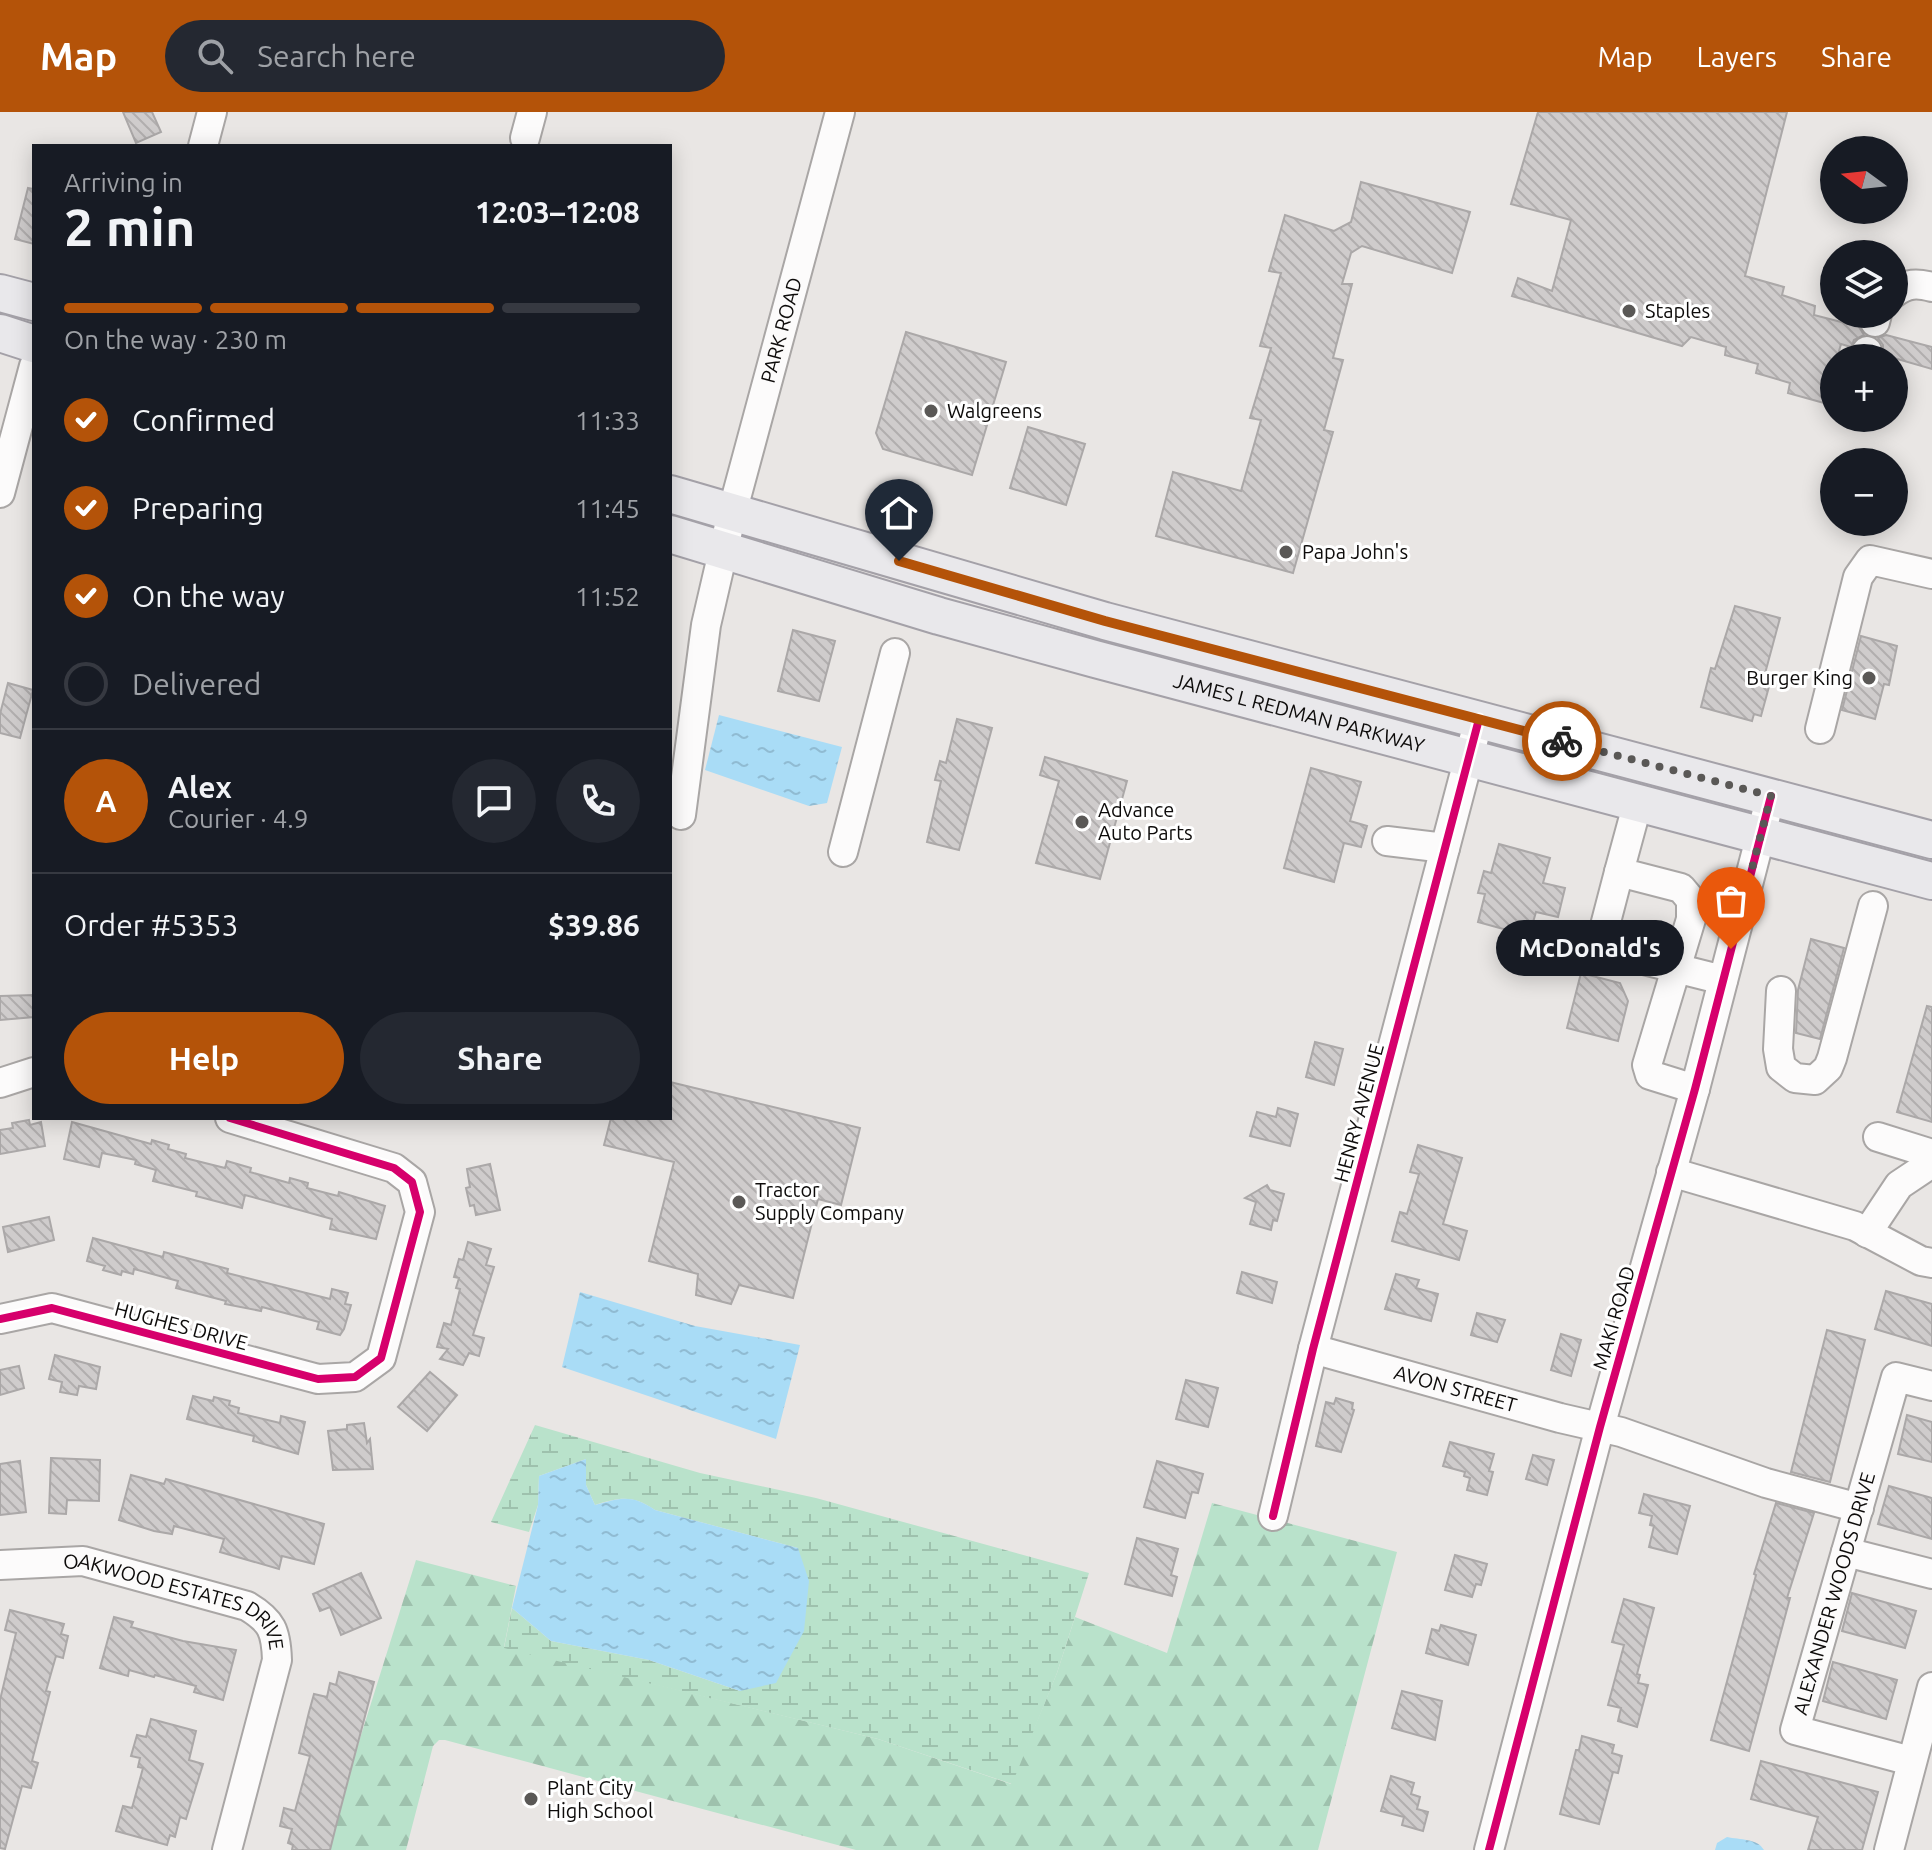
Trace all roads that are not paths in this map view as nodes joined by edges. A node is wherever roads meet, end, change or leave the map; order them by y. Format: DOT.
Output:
graph roads {
  1 [pos="212,112"];
  2 [pos="840,112"];
  3 [pos="204,144"];
  4 [pos="1908,285"];
  5 [pos="1932,287"];
  6 [pos="0,293"];
  7 [pos="32,301"];
  8 [pos="0,333"];
  9 [pos="32,343"];
  10 [pos="30,396"];
  11 [pos="0,493"];
  12 [pos="672,495"];
  13 [pos="732,513"];
  14 [pos="672,518"];
  15 [pos="672,535"];
  16 [pos="725,550"];
  17 [pos="1932,574"];
  18 [pos="1105,621"];
  19 [pos="895,653"];
  20 [pos="1095,659"];
  21 [pos="1479,719"];
  22 [pos="1820,729"];
  23 [pos="1469,757"];
  24 [pos="1771,796"];
  25 [pos="1638,802"];
  26 [pos="681,815"];
  27 [pos="1761,834"];
  28 [pos="1932,840"];
  29 [pos="1387,841"];
  30 [pos="1445,848"];
  31 [pos="843,852"];
  32 [pos="1619,872"];
  33 [pos="1932,881"];
  34 [pos="1873,906"];
  35 [pos="1674,968"];
  36 [pos="1723,980"];
  37 [pos="1781,991"];
  38 [pos="32,1073"];
  39 [pos="0,1083"];
  40 [pos="1695,1089"];
  41 [pos="237,1120"];
  42 [pos="1878,1137"];
  43 [pos="1932,1154"];
  44 [pos="1932,1163"];
  45 [pos="1671,1172"];
  46 [pos="1867,1233"];
  47 [pos="1932,1263"];
  48 [pos="0,1319"];
  49 [pos="1313,1349"];
  50 [pos="1932,1386"];
  51 [pos="1600,1427"];
  52 [pos="1859,1508"];
  53 [pos="1273,1516"];
  54 [pos="1846,1552"];
  55 [pos="0,1565"];
  56 [pos="1932,1574"];
  57 [pos="1932,1687"];
  58 [pos="1911,1761"];
  59 [pos="227,1850"];
  60 [pos="1489,1850"];
  61 [pos="1889,1850"];
  1 -- 3 [label="street"];
  2 -- 13 [label="street, PARK ROAD"];
  4 -- 5 [label="street"];
  6 -- 7 [label="main road"];
  8 -- 9 [label="main road"];
  10 -- 11 [label="street"];
  12 -- 13 [label="main road, JAMES L REDMAN PARKWAY"];
  13 -- 14 [label="main road"];
  13 -- 16 [label="street, PARK ROAD"];
  13 -- 18 [label="main road, JAMES L REDMAN PARKWAY"];
  15 -- 16 [label="main road, JAMES L REDMAN PARKWAY"];
  16 -- 20 [label="main road, JAMES L REDMAN PARKWAY"];
  16 -- 26 [label="street, PARK ROAD"];
  17 -- 22 [label="street"];
  18 -- 20 [label="street"];
  18 -- 21 [label="main road, JAMES L REDMAN PARKWAY"];
  19 -- 31 [label="street"];
  20 -- 23 [label="main road, JAMES L REDMAN PARKWAY"];
  21 -- 23 [label="street, HENRY AVENUE"];
  21 -- 24 [label="main road, JAMES L REDMAN PARKWAY"];
  23 -- 25 [label="main road, JAMES L REDMAN PARKWAY"];
  23 -- 30 [label="street, HENRY AVENUE"];
  24 -- 27 [label="street, MAKI ROAD"];
  24 -- 28 [label="main road, JAMES L REDMAN PARKWAY"];
  25 -- 27 [label="main road, JAMES L REDMAN PARKWAY"];
  25 -- 32 [label="street"];
  27 -- 33 [label="main road, JAMES L REDMAN PARKWAY"];
  27 -- 36 [label="street, MAKI ROAD"];
  29 -- 30 [label="street"];
  30 -- 49 [label="street, HENRY AVENUE"];
  32 -- 35 [label="street"];
  32 -- 35 [label="street"];
  34 -- 37 [label="street"];
  35 -- 36 [label="street"];
  35 -- 40 [label="street"];
  36 -- 40 [label="street, MAKI ROAD"];
  38 -- 39 [label="street"];
  40 -- 45 [label="street, MAKI ROAD"];
  41 -- 48 [label="street, HUGHES DRIVE"];
  42 -- 43 [label="street"];
  44 -- 46 [label="street"];
  45 -- 46 [label="street"];
  45 -- 51 [label="street, MAKI ROAD"];
  46 -- 47 [label="street"];
  49 -- 51 [label="street, AVON STREET"];
  49 -- 53 [label="street, HENRY AVENUE"];
  50 -- 52 [label="street, ALEXANDER WOODS DRIVE"];
  51 -- 52 [label="street, AVON STREET"];
  51 -- 60 [label="street, MAKI ROAD"];
  52 -- 54 [label="street, ALEXANDER WOODS DRIVE"];
  54 -- 56 [label="street"];
  54 -- 58 [label="street, ALEXANDER WOODS DRIVE"];
  55 -- 59 [label="street, OAKWOOD ESTATES DRIVE"];
  57 -- 58 [label="street"];
  58 -- 61 [label="street"];
}
